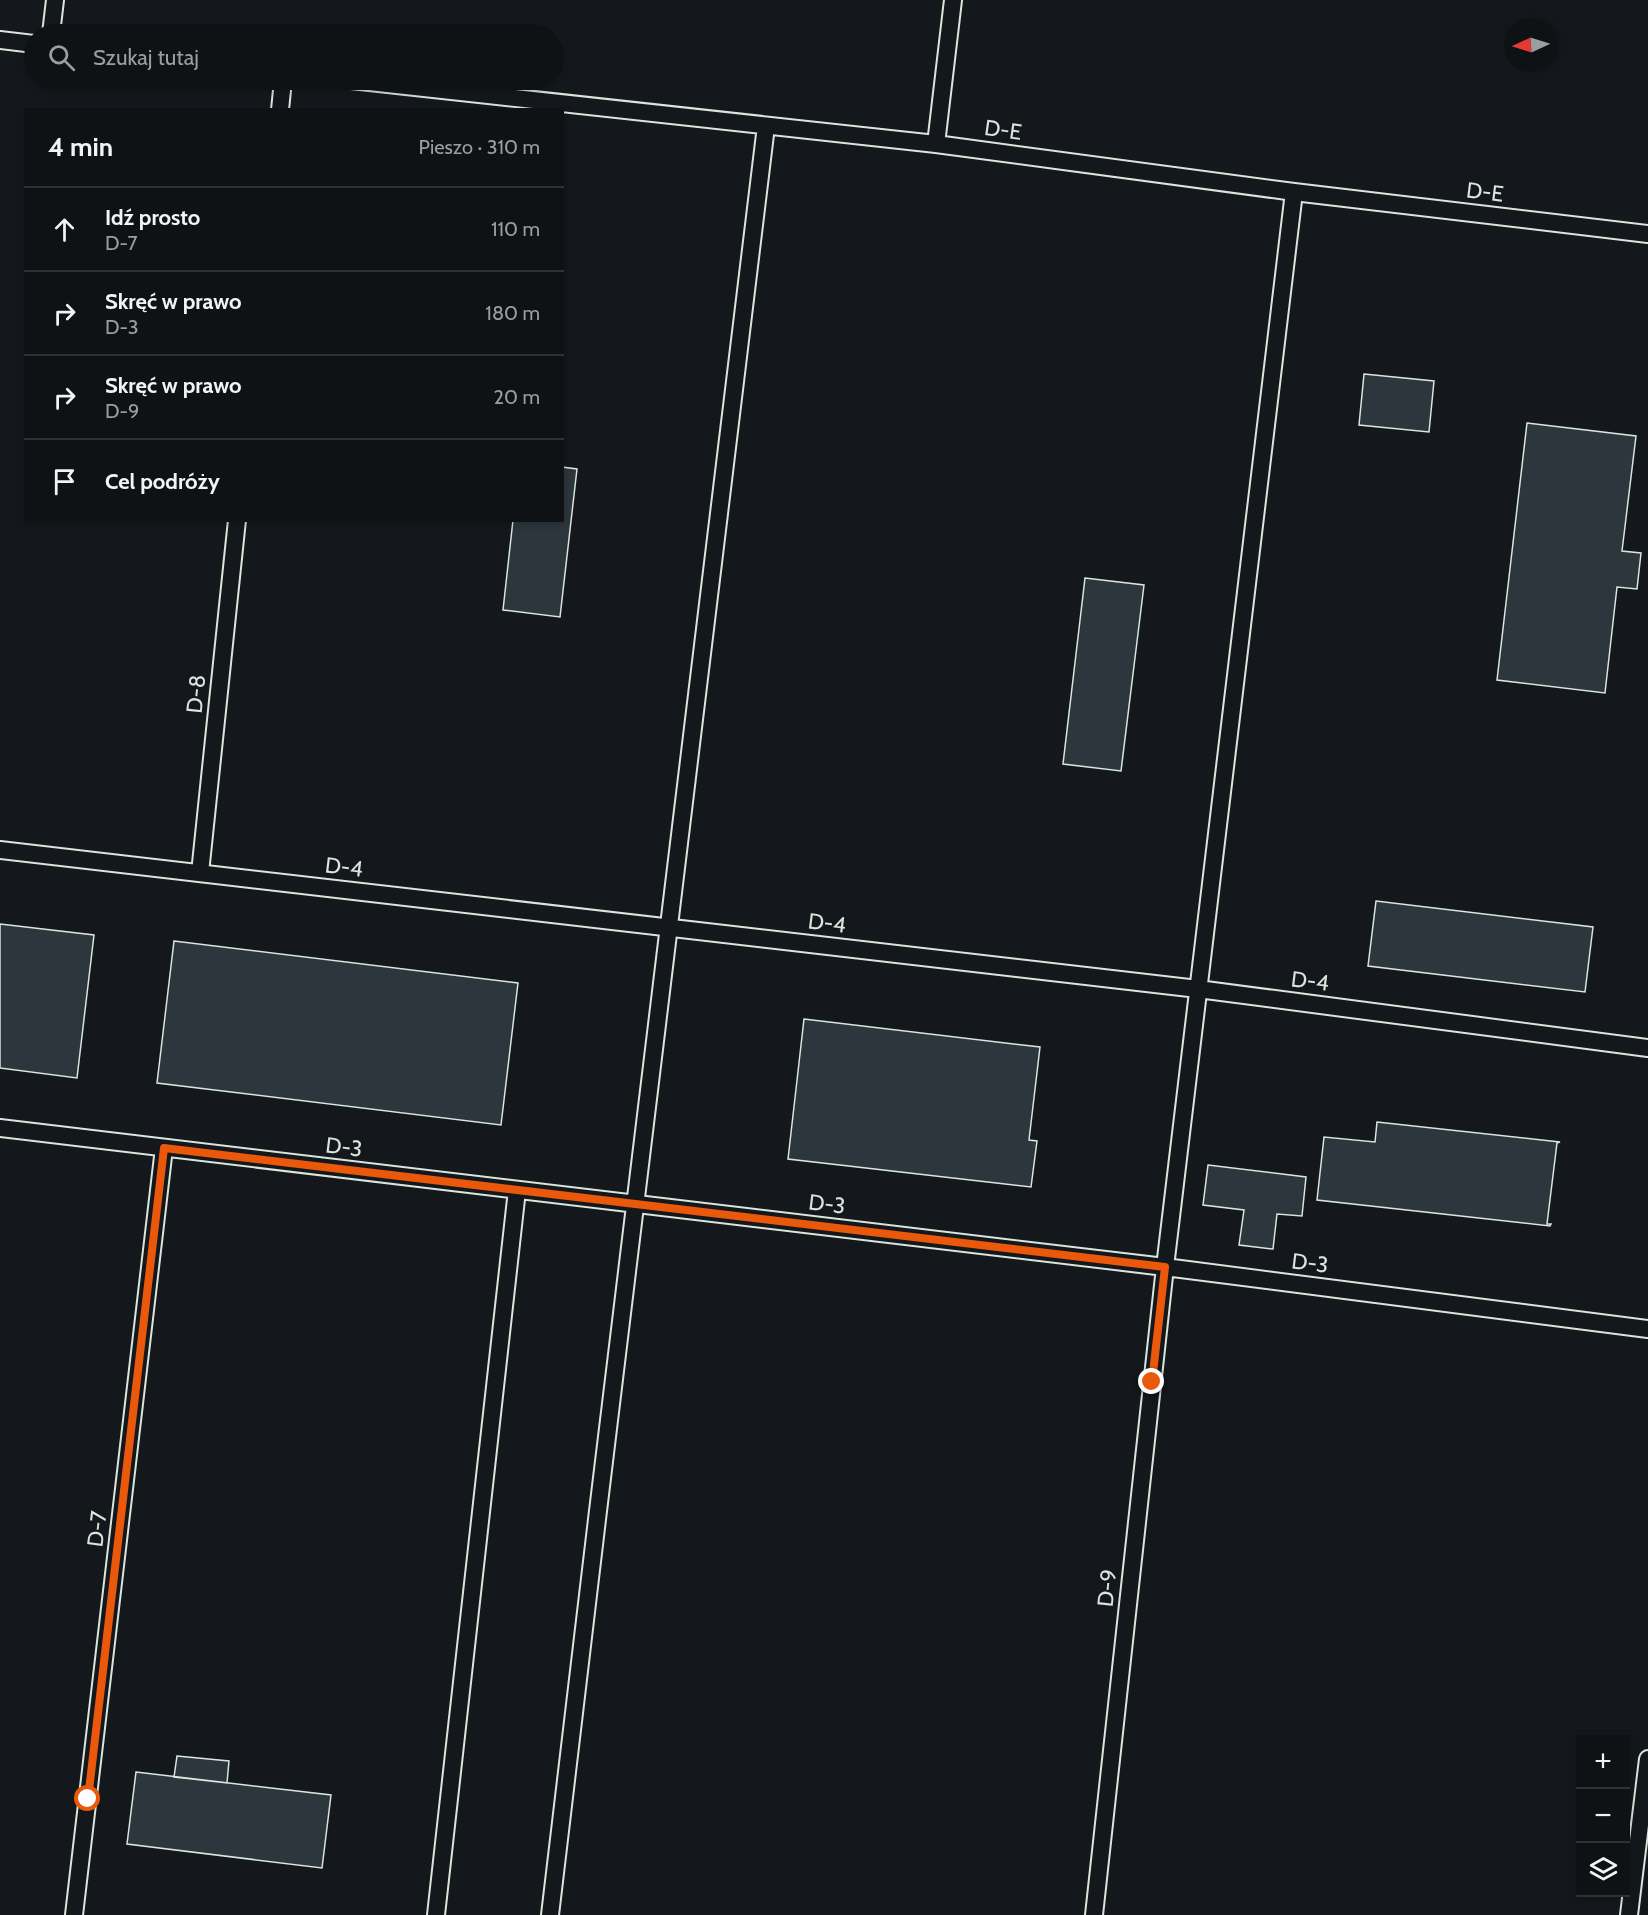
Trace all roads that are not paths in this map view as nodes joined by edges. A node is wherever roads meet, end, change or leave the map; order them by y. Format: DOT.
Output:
graph roads {
  1 [pos="56,0"];
  2 [pos="953,0"];
  3 [pos="52,24"];
  4 [pos="0,40"];
  5 [pos="24,43"];
  6 [pos="282,90"];
  7 [pos="441,90"];
  8 [pos="280,108"];
  9 [pos="766,126"];
  10 [pos="936,144"];
  11 [pos="1294,192"];
  12 [pos="1648,234"];
  13 [pos="237,522"];
  14 [pos="0,850"];
  15 [pos="200,873"];
  16 [pos="669,927"];
  17 [pos="1198,989"];
  18 [pos="1648,1048"];
  19 [pos="0,1128"];
  20 [pos="164,1148"];
  21 [pos="517,1190"];
  22 [pos="635,1204"];
  23 [pos="1165,1267"];
  24 [pos="1648,1329"];
  25 [pos="1648,1759"];
  26 [pos="74,1915"];
  27 [pos="436,1915"];
  28 [pos="550,1915"];
  29 [pos="1094,1915"];
  30 [pos="1629,1915"];
  1 -- 3 [label="lane"];
  2 -- 10 [label="lane"];
  4 -- 5 [label="lane"];
  6 -- 8 [label="lane"];
  7 -- 9 [label="lane, D-E"];
  9 -- 10 [label="lane, D-E"];
  9 -- 16 [label="lane"];
  10 -- 11 [label="lane, D-E"];
  11 -- 12 [label="lane, D-E"];
  11 -- 17 [label="lane, D-9"];
  13 -- 15 [label="lane, D-8"];
  14 -- 15 [label="lane, D-4"];
  15 -- 16 [label="lane, D-4"];
  16 -- 17 [label="lane, D-4"];
  16 -- 22 [label="lane"];
  17 -- 18 [label="lane, D-4"];
  17 -- 23 [label="lane, D-9"];
  19 -- 20 [label="lane, D-3"];
  20 -- 21 [label="lane, D-3"];
  20 -- 26 [label="lane, D-7"];
  21 -- 22 [label="lane, D-3"];
  21 -- 27 [label="lane"];
  22 -- 23 [label="lane, D-3"];
  22 -- 28 [label="lane"];
  23 -- 24 [label="lane, D-3"];
  23 -- 29 [label="lane, D-9"];
  25 -- 30 [label="lane"];
}
